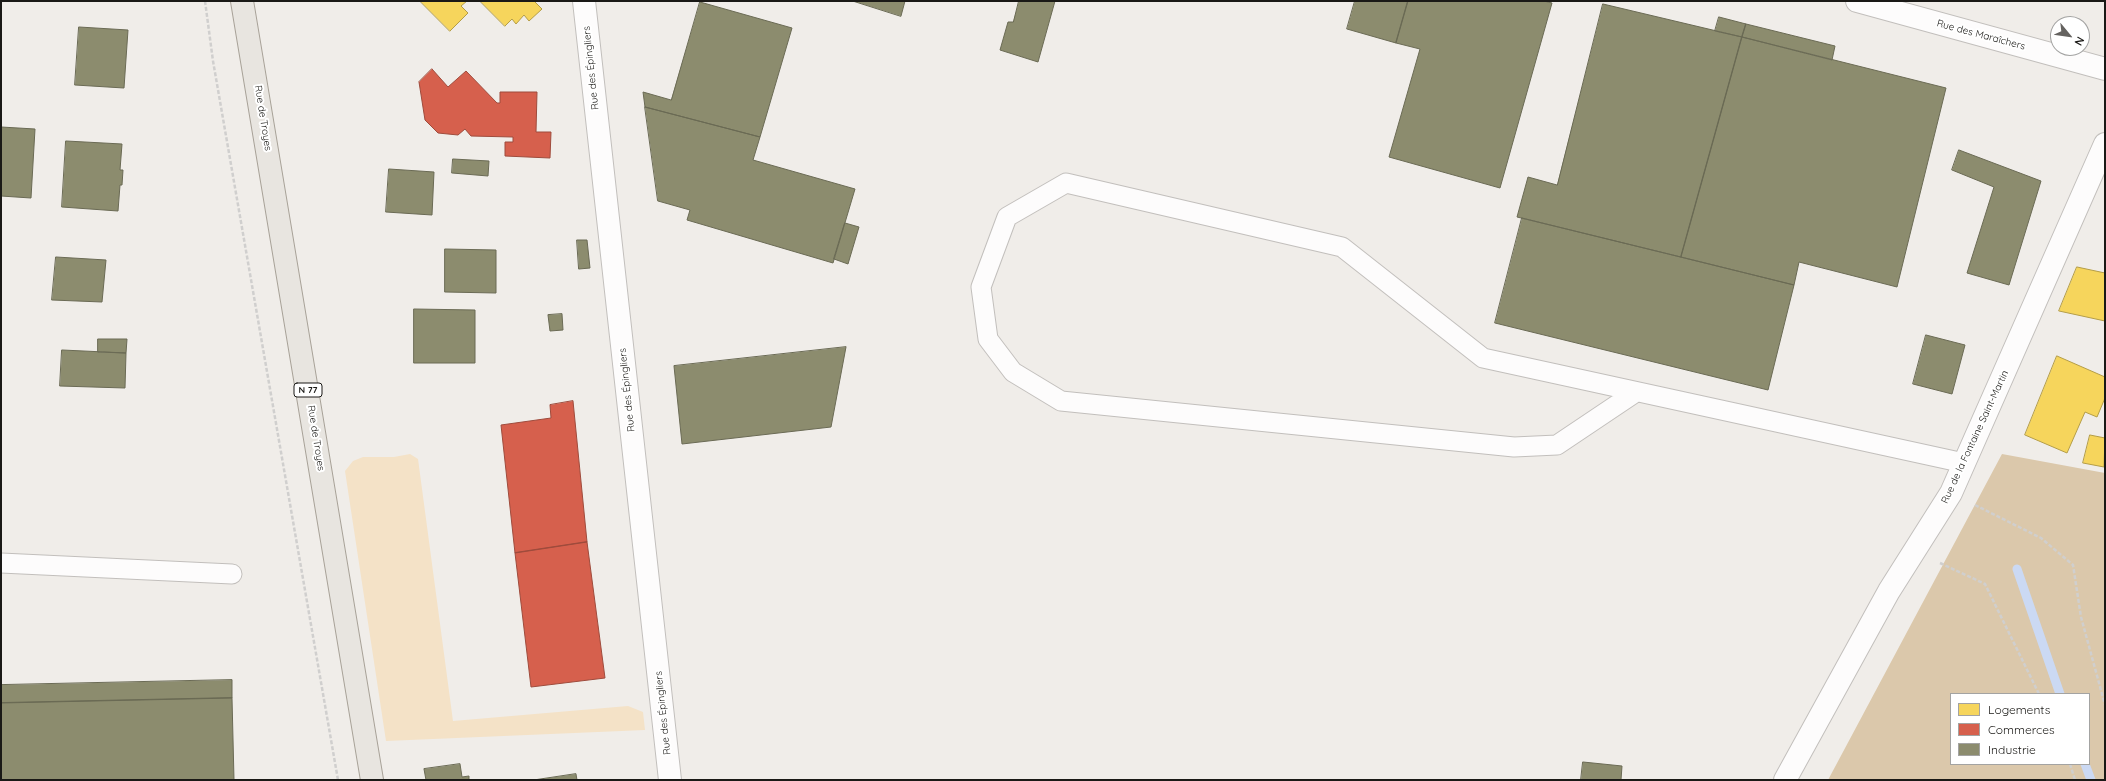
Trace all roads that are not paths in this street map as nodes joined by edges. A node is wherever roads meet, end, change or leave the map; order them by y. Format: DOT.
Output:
graph roads {
  1 [pos="242,1"];
  2 [pos="584,1"];
  3 [pos="1857,1"];
  4 [pos="2105,69"];
  5 [pos="2105,144"];
  6 [pos="1636,392"];
  7 [pos="1964,463"];
  8 [pos="1,564"];
  9 [pos="232,574"];
  10 [pos="372,780"];
  11 [pos="670,780"];
  12 [pos="1785,780"];
  1 -- 10 [label="main road, Rue de Troyes / N 77"];
  2 -- 11 [label="street, Rue des Épingliers"];
  3 -- 4 [label="street, Rue des Maraîchers"];
  5 -- 7 [label="street, Rue de la Fontaine Saint-Martin"];
  6 -- 6 [label="lane"];
  6 -- 7 [label="lane"];
  7 -- 12 [label="street, Rue de la Fontaine Saint-Martin"];
  8 -- 9 [label="lane"];
}
